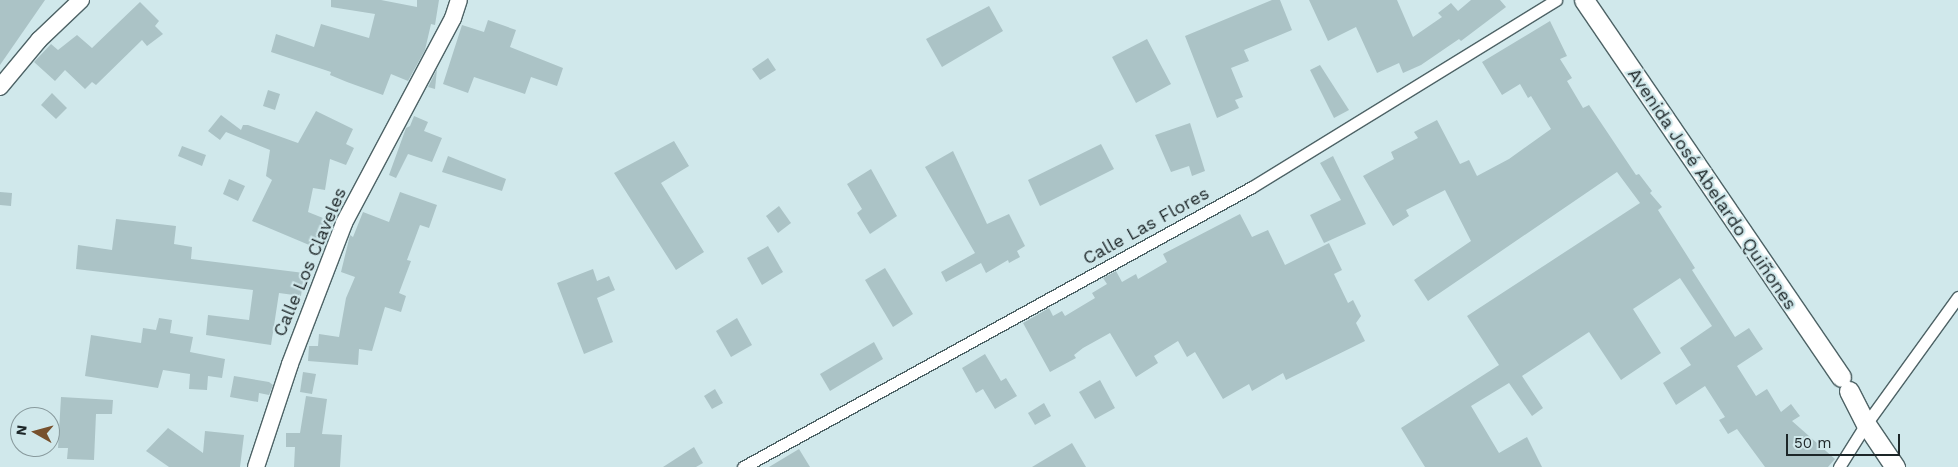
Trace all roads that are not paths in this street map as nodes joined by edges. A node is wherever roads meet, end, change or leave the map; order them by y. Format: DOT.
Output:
graph roads {
  1 [pos="81,0"];
  2 [pos="459,0"];
  3 [pos="1556,0"];
  4 [pos="1584,0"];
  5 [pos="0,87"];
  6 [pos="1958,297"];
  7 [pos="1866,424"];
  8 [pos="256,467"];
  9 [pos="743,467"];
  10 [pos="1839,467"];
  11 [pos="1895,467"];
  1 -- 5 [label="street"];
  2 -- 8 [label="street, Calle Los Claveles"];
  3 -- 9 [label="street, Calle Las Flores"];
  4 -- 7 [label="main road, Avenida José Abelardo Quiñones"];
  6 -- 7 [label="street"];
  7 -- 10 [label="street"];
  7 -- 11 [label="main road, Avenida José Abelardo Quiñones"];
}
